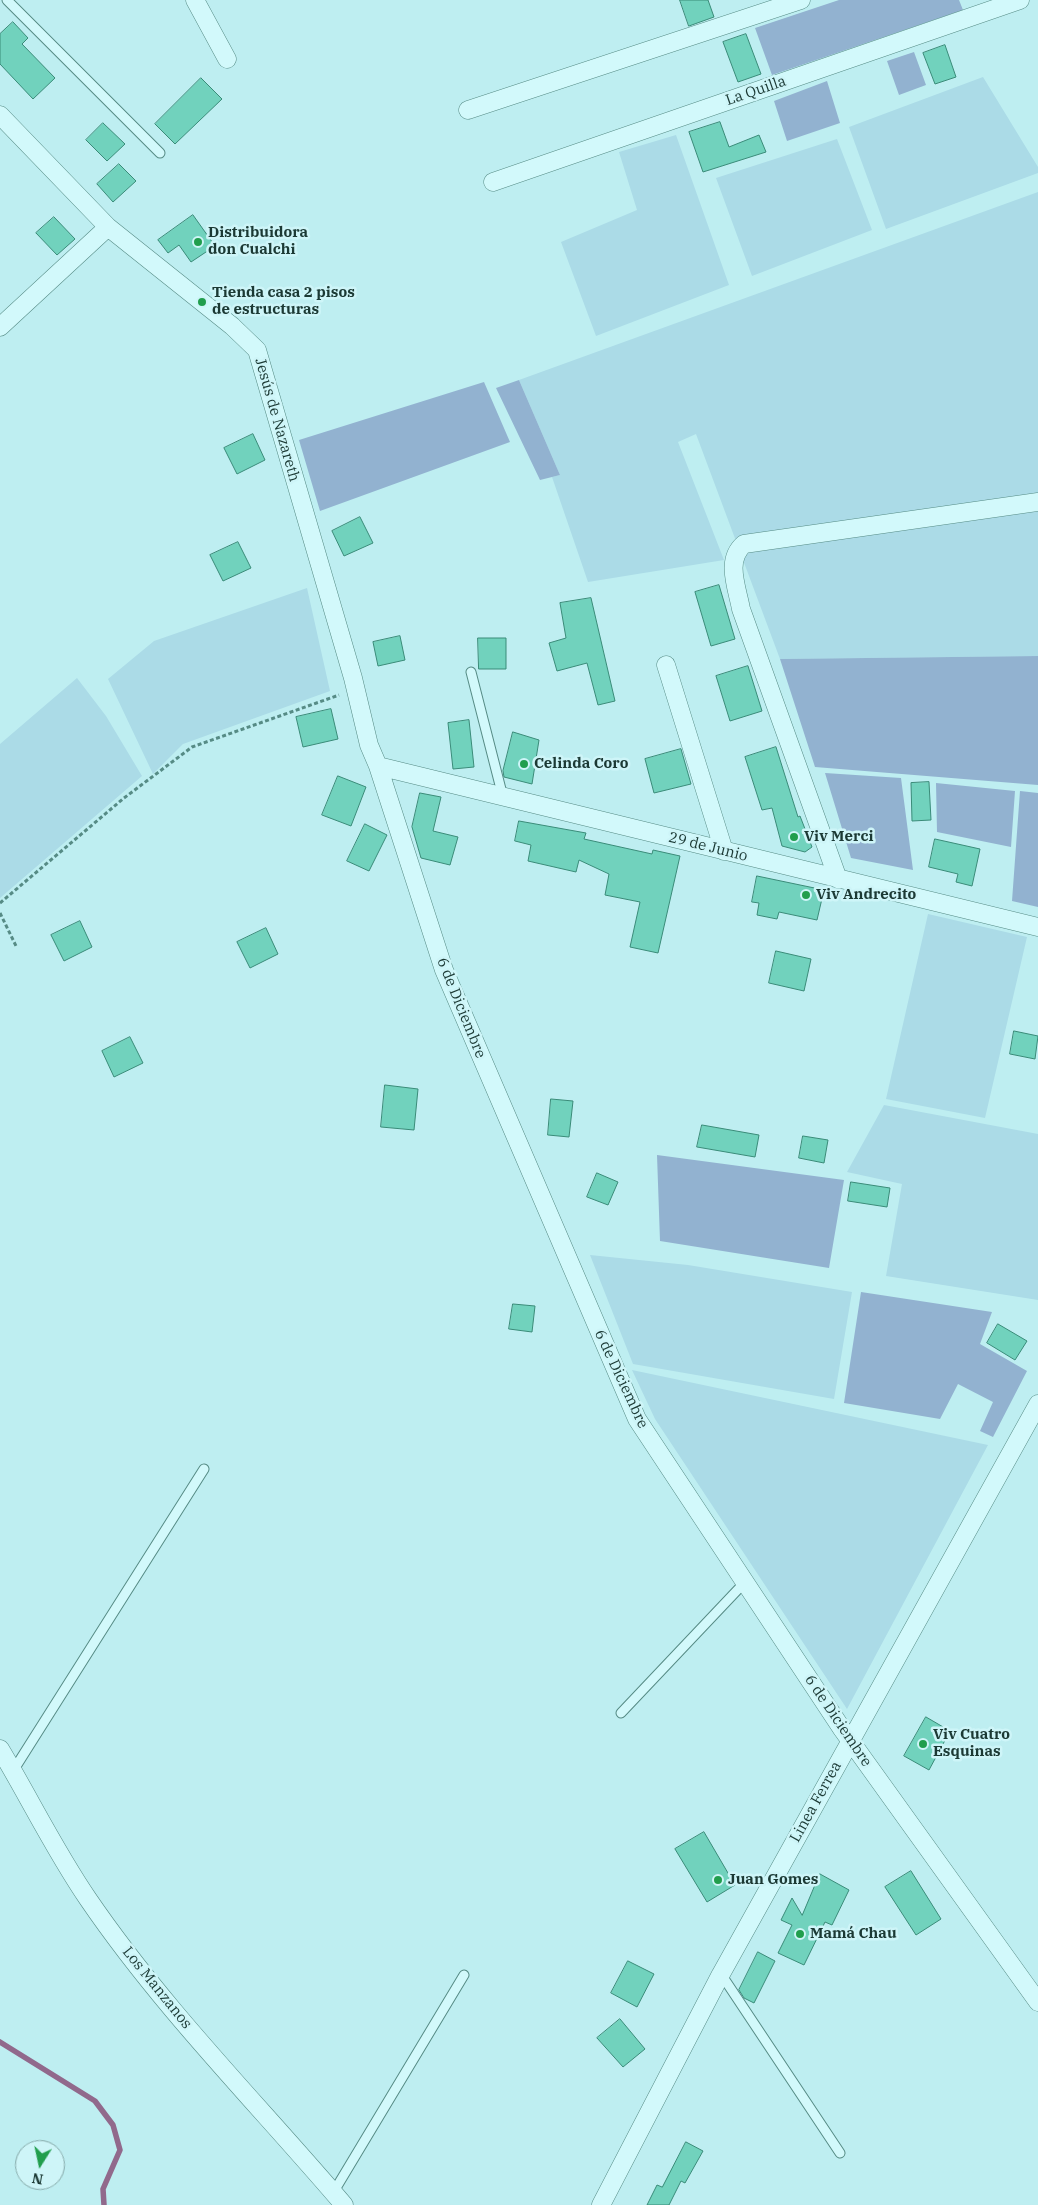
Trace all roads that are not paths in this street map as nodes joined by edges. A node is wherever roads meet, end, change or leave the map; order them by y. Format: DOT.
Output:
graph roads {
  1 [pos="8,0"];
  2 [pos="195,0"];
  3 [pos="801,0"];
  4 [pos="1020,0"];
  5 [pos="227,59"];
  6 [pos="468,110"];
  7 [pos="0,115"];
  8 [pos="160,153"];
  9 [pos="493,182"];
  10 [pos="108,227"];
  11 [pos="0,327"];
  12 [pos="1038,502"];
  13 [pos="666,665"];
  14 [pos="471,672"];
  15 [pos="378,766"];
  16 [pos="503,797"];
  17 [pos="724,851"];
  18 [pos="838,879"];
  19 [pos="1038,927"];
  20 [pos="1038,1404"];
  21 [pos="204,1469"];
  22 [pos="745,1582"];
  23 [pos="621,1713"];
  24 [pos="850,1740"];
  25 [pos="0,1749"];
  26 [pos="13,1771"];
  27 [pos="721,1974"];
  28 [pos="464,1975"];
  29 [pos="1038,2002"];
  30 [pos="840,2153"];
  31 [pos="338,2199"];
  32 [pos="601,2205"];
  1 -- 8 [label="lane"];
  2 -- 5 [label="street"];
  3 -- 6 [label="street"];
  4 -- 9 [label="street, La Quilla"];
  7 -- 10 [label="street, Jesús de Nazareth"];
  10 -- 11 [label="street"];
  10 -- 15 [label="street, Jesús de Nazareth"];
  12 -- 18 [label="street"];
  13 -- 17 [label="street"];
  14 -- 16 [label="lane"];
  15 -- 16 [label="street, 29 de Junio"];
  15 -- 22 [label="street, 6 de Diciembre"];
  16 -- 17 [label="street, 29 de Junio"];
  17 -- 18 [label="street, 29 de Junio"];
  18 -- 19 [label="street, 29 de Junio"];
  20 -- 24 [label="street, Linea Ferrea"];
  21 -- 26 [label="lane"];
  22 -- 23 [label="lane"];
  22 -- 24 [label="street, 6 de Diciembre"];
  24 -- 27 [label="street, Linea Ferrea"];
  24 -- 29 [label="street, 6 de Diciembre"];
  25 -- 26 [label="street, Los Manzanos"];
  26 -- 31 [label="street, Los Manzanos"];
  27 -- 30 [label="lane"];
  27 -- 32 [label="street, Linea Ferrea"];
  28 -- 31 [label="lane"];
}
